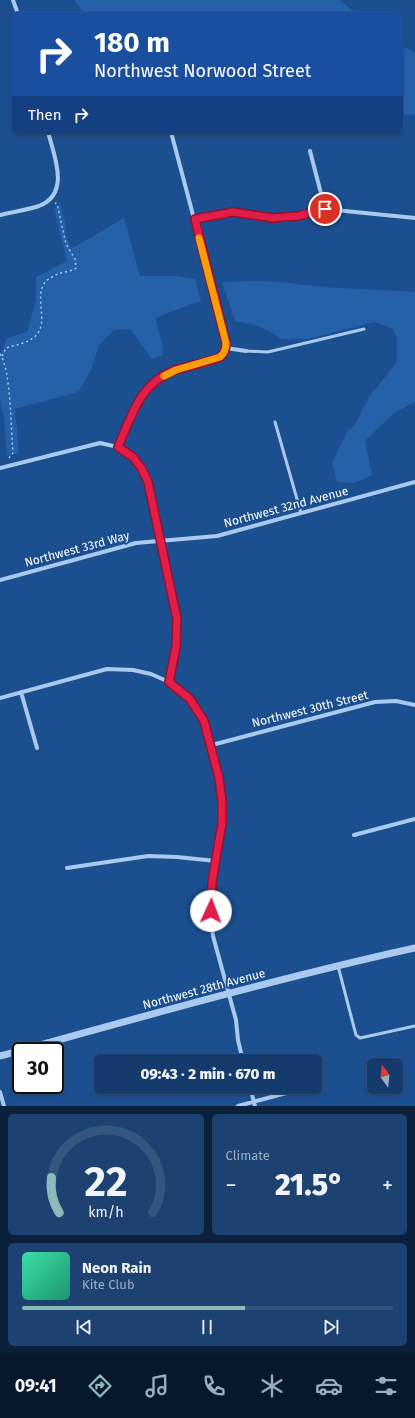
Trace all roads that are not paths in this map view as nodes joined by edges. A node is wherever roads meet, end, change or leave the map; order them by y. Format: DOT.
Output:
graph roads {
  1 [pos="13,0"];
  2 [pos="17,12"];
  3 [pos="49,134"];
  4 [pos="172,134"];
  5 [pos="310,151"];
  6 [pos="325,209"];
  7 [pos="0,215"];
  8 [pos="415,218"];
  9 [pos="195,219"];
  10 [pos="364,329"];
  11 [pos="226,348"];
  12 [pos="246,351"];
  13 [pos="274,422"];
  14 [pos="118,447"];
  15 [pos="1,468"];
  16 [pos="415,482"];
  17 [pos="301,513"];
  18 [pos="160,541"];
  19 [pos="0,580"];
  20 [pos="169,682"];
  21 [pos="21,692"];
  22 [pos="0,698"];
  23 [pos="415,706"];
  24 [pos="212,745"];
  25 [pos="37,748"];
  26 [pos="415,819"];
  27 [pos="354,835"];
  28 [pos="216,861"];
  29 [pos="67,868"];
  30 [pos="415,948"];
  31 [pos="338,966"];
  32 [pos="229,994"];
  33 [pos="415,1026"];
  34 [pos="241,1054"];
  35 [pos="0,1056"];
  36 [pos="0,1092"];
  37 [pos="252,1094"];
  38 [pos="284,1094"];
  39 [pos="254,1104"];
  40 [pos="4,1106"];
  41 [pos="238,1106"];
  1 -- 2 [label="street"];
  3 -- 7 [label="street"];
  4 -- 9 [label="street"];
  5 -- 6 [label="street"];
  6 -- 8 [label="street"];
  6 -- 9 [label="street"];
  9 -- 11 [label="street"];
  10 -- 12 [label="lane"];
  11 -- 12 [label="street"];
  11 -- 14 [label="street"];
  13 -- 17 [label="lane"];
  14 -- 15 [label="street"];
  14 -- 18 [label="street"];
  16 -- 17 [label="street, Northwest 32nd Avenue"];
  17 -- 18 [label="street, Northwest 32nd Avenue"];
  18 -- 19 [label="street, Northwest 33rd Way"];
  18 -- 20 [label="street"];
  20 -- 21 [label="street"];
  20 -- 24 [label="street"];
  21 -- 22 [label="street"];
  21 -- 25 [label="street"];
  23 -- 24 [label="street, Northwest 30th Street"];
  24 -- 28 [label="street"];
  26 -- 27 [label="street"];
  28 -- 29 [label="street"];
  28 -- 32 [label="street"];
  30 -- 31 [label="street, Northwest 28th Avenue"];
  31 -- 32 [label="street, Northwest 28th Avenue"];
  31 -- 33 [label="lane"];
  32 -- 34 [label="street"];
  32 -- 35 [label="street, Northwest 28th Avenue"];
  36 -- 40 [label="street"];
  37 -- 39 [label="street"];
  38 -- 39 [label="street"];
  39 -- 41 [label="street"];
}
